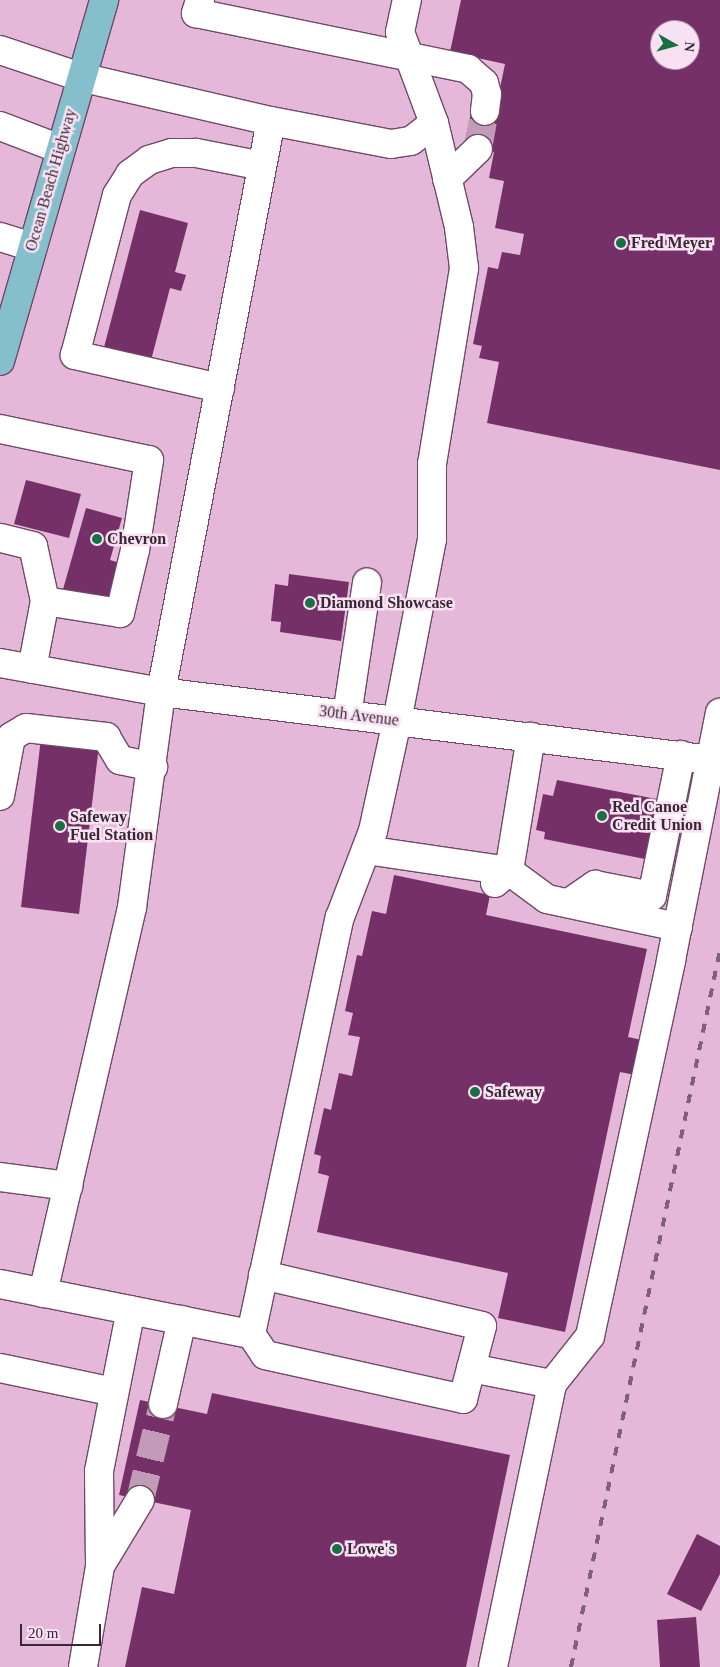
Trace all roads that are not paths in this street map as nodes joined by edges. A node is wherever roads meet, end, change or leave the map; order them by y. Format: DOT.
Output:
graph roads {
  1 [pos="104,0"];
  2 [pos="200,0"];
  3 [pos="406,0"];
  4 [pos="0,50"];
  5 [pos="409,57"];
  6 [pos="80,77"];
  7 [pos="485,110"];
  8 [pos="271,121"];
  9 [pos="434,123"];
  10 [pos="0,126"];
  11 [pos="60,149"];
  12 [pos="478,149"];
  13 [pos="262,166"];
  14 [pos="447,179"];
  15 [pos="0,237"];
  16 [pos="32,247"];
  17 [pos="4,330"];
  18 [pos="0,361"];
  19 [pos="220,388"];
  20 [pos="0,429"];
  21 [pos="0,538"];
  22 [pos="367,582"];
  23 [pos="45,601"];
  24 [pos="0,663"];
  25 [pos="32,669"];
  26 [pos="161,692"];
  27 [pos="720,713"];
  28 [pos="347,715"];
  29 [pos="397,720"];
  30 [pos="531,737"];
  31 [pos="702,758"];
  32 [pos="153,767"];
  33 [pos="0,796"];
  34 [pos="366,850"];
  35 [pos="509,871"];
  36 [pos="568,903"];
  37 [pos="678,927"];
  38 [pos="0,1176"];
  39 [pos="68,1186"];
  40 [pos="263,1275"];
  41 [pos="0,1284"];
  42 [pos="43,1293"];
  43 [pos="131,1310"];
  44 [pos="182,1320"];
  45 [pos="251,1334"];
  46 [pos="0,1368"];
  47 [pos="471,1368"];
  48 [pos="552,1384"];
  49 [pos="114,1392"];
  50 [pos="163,1404"];
  51 [pos="140,1500"];
  52 [pos="100,1566"];
  53 [pos="83,1667"];
  54 [pos="493,1667"];
  1 -- 6 [label="main road, Ocean Beach Highway"];
  2 -- 5 [label="street"];
  3 -- 5 [label="street"];
  4 -- 6 [label="street"];
  5 -- 7 [label="street"];
  5 -- 9 [label="street"];
  6 -- 8 [label="street"];
  6 -- 11 [label="main road, Ocean Beach Highway"];
  8 -- 9 [label="street"];
  8 -- 13 [label="street"];
  9 -- 14 [label="street"];
  10 -- 11 [label="street"];
  11 -- 16 [label="main road, Ocean Beach Highway"];
  12 -- 14 [label="street"];
  13 -- 19 [label="street"];
  13 -- 19 [label="street"];
  14 -- 29 [label="street"];
  15 -- 16 [label="street"];
  16 -- 17 [label="main road, Ocean Beach Highway"];
  17 -- 18 [label="main road, Ocean Beach Highway"];
  19 -- 26 [label="street"];
  20 -- 23 [label="street"];
  21 -- 23 [label="street"];
  22 -- 28 [label="street"];
  23 -- 25 [label="street"];
  24 -- 25 [label="street, 30th Avenue"];
  25 -- 26 [label="street, 30th Avenue"];
  26 -- 28 [label="street, 30th Avenue"];
  26 -- 32 [label="street"];
  27 -- 31 [label="street"];
  28 -- 29 [label="street, 30th Avenue"];
  29 -- 30 [label="street, 30th Avenue"];
  29 -- 34 [label="street"];
  30 -- 31 [label="street, 30th Avenue"];
  30 -- 35 [label="street"];
  31 -- 36 [label="street"];
  31 -- 37 [label="street"];
  32 -- 33 [label="street"];
  32 -- 39 [label="street"];
  34 -- 35 [label="street"];
  34 -- 40 [label="street"];
  35 -- 36 [label="street"];
  36 -- 37 [label="street"];
  37 -- 48 [label="street"];
  38 -- 39 [label="street"];
  39 -- 42 [label="street"];
  40 -- 45 [label="street"];
  40 -- 47 [label="street"];
  41 -- 42 [label="street"];
  42 -- 43 [label="street"];
  43 -- 44 [label="street"];
  43 -- 49 [label="street"];
  44 -- 45 [label="street"];
  44 -- 50 [label="street"];
  45 -- 47 [label="street"];
  46 -- 49 [label="street"];
  47 -- 48 [label="street"];
  48 -- 54 [label="street"];
  49 -- 52 [label="street"];
  51 -- 52 [label="street"];
  52 -- 53 [label="street"];
}
